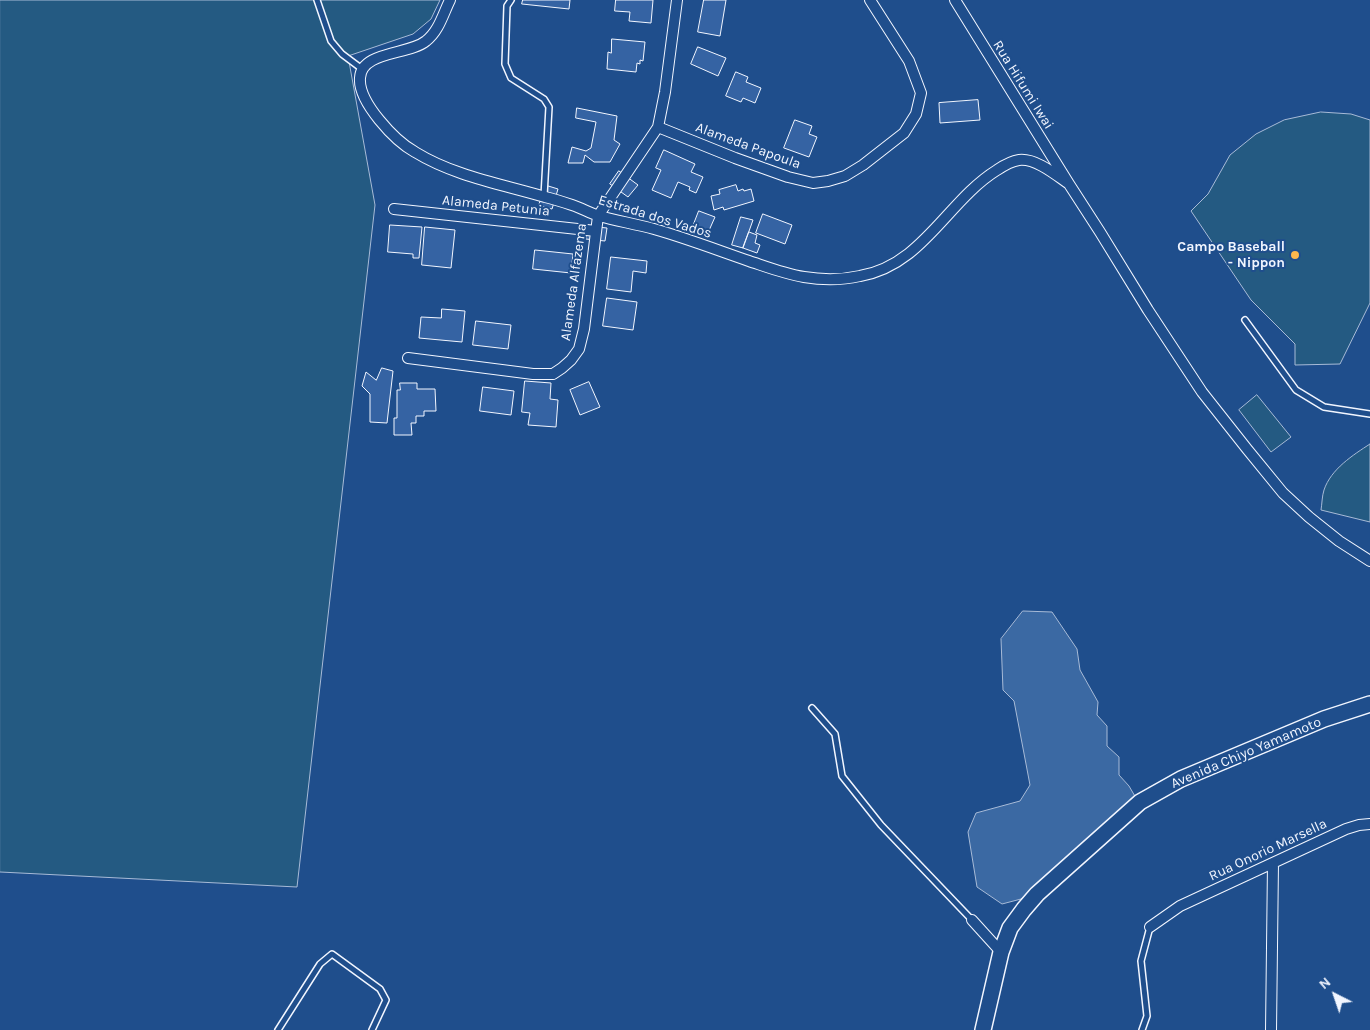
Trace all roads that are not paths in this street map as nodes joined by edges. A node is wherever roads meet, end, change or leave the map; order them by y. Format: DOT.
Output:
graph roads {
  1 [pos="317,0"];
  2 [pos="450,0"];
  3 [pos="511,0"];
  4 [pos="677,0"];
  5 [pos="870,0"];
  6 [pos="955,0"];
  7 [pos="362,69"];
  8 [pos="658,127"];
  9 [pos="1069,184"];
  10 [pos="544,196"];
  11 [pos="394,209"];
  12 [pos="598,216"];
  13 [pos="596,231"];
  14 [pos="1245,320"];
  15 [pos="408,358"];
  16 [pos="1370,414"];
  17 [pos="1370,561"];
  18 [pos="1370,704"];
  19 [pos="812,708"];
  20 [pos="1370,824"];
  21 [pos="1273,863"];
  22 [pos="972,920"];
  23 [pos="1150,926"];
  24 [pos="1001,952"];
  25 [pos="278,1030"];
  26 [pos="372,1030"];
  27 [pos="983,1030"];
  28 [pos="1142,1030"];
  29 [pos="1271,1030"];
  1 -- 7 [label="lane"];
  2 -- 7 [label="street"];
  3 -- 10 [label="lane"];
  4 -- 8 [label="street"];
  5 -- 8 [label="street, Alameda Papoula"];
  6 -- 9 [label="street, Rua Hifumi Iwai"];
  7 -- 10 [label="street, Estrada dos Vados"];
  8 -- 12 [label="street"];
  9 -- 12 [label="street, Estrada dos Vados"];
  9 -- 17 [label="street, Rua Hifumi Iwai"];
  10 -- 12 [label="street, Estrada dos Vados"];
  11 -- 13 [label="street, Alameda Petunia"];
  12 -- 13 [label="street, Alameda Alfazema"];
  13 -- 15 [label="street, Alameda Alfazema"];
  14 -- 16 [label="lane"];
  18 -- 24 [label="street, Avenida Chiyo Yamamoto"];
  19 -- 22 [label="lane"];
  20 -- 21 [label="street, Rua Onorio Marsella"];
  21 -- 23 [label="street, Rua Onorio Marsella"];
  21 -- 29 [label="street"];
  22 -- 24 [label="street"];
  23 -- 28 [label="lane"];
  24 -- 27 [label="street, Avenida Chiyo Yamamoto"];
  25 -- 26 [label="lane"];
}
